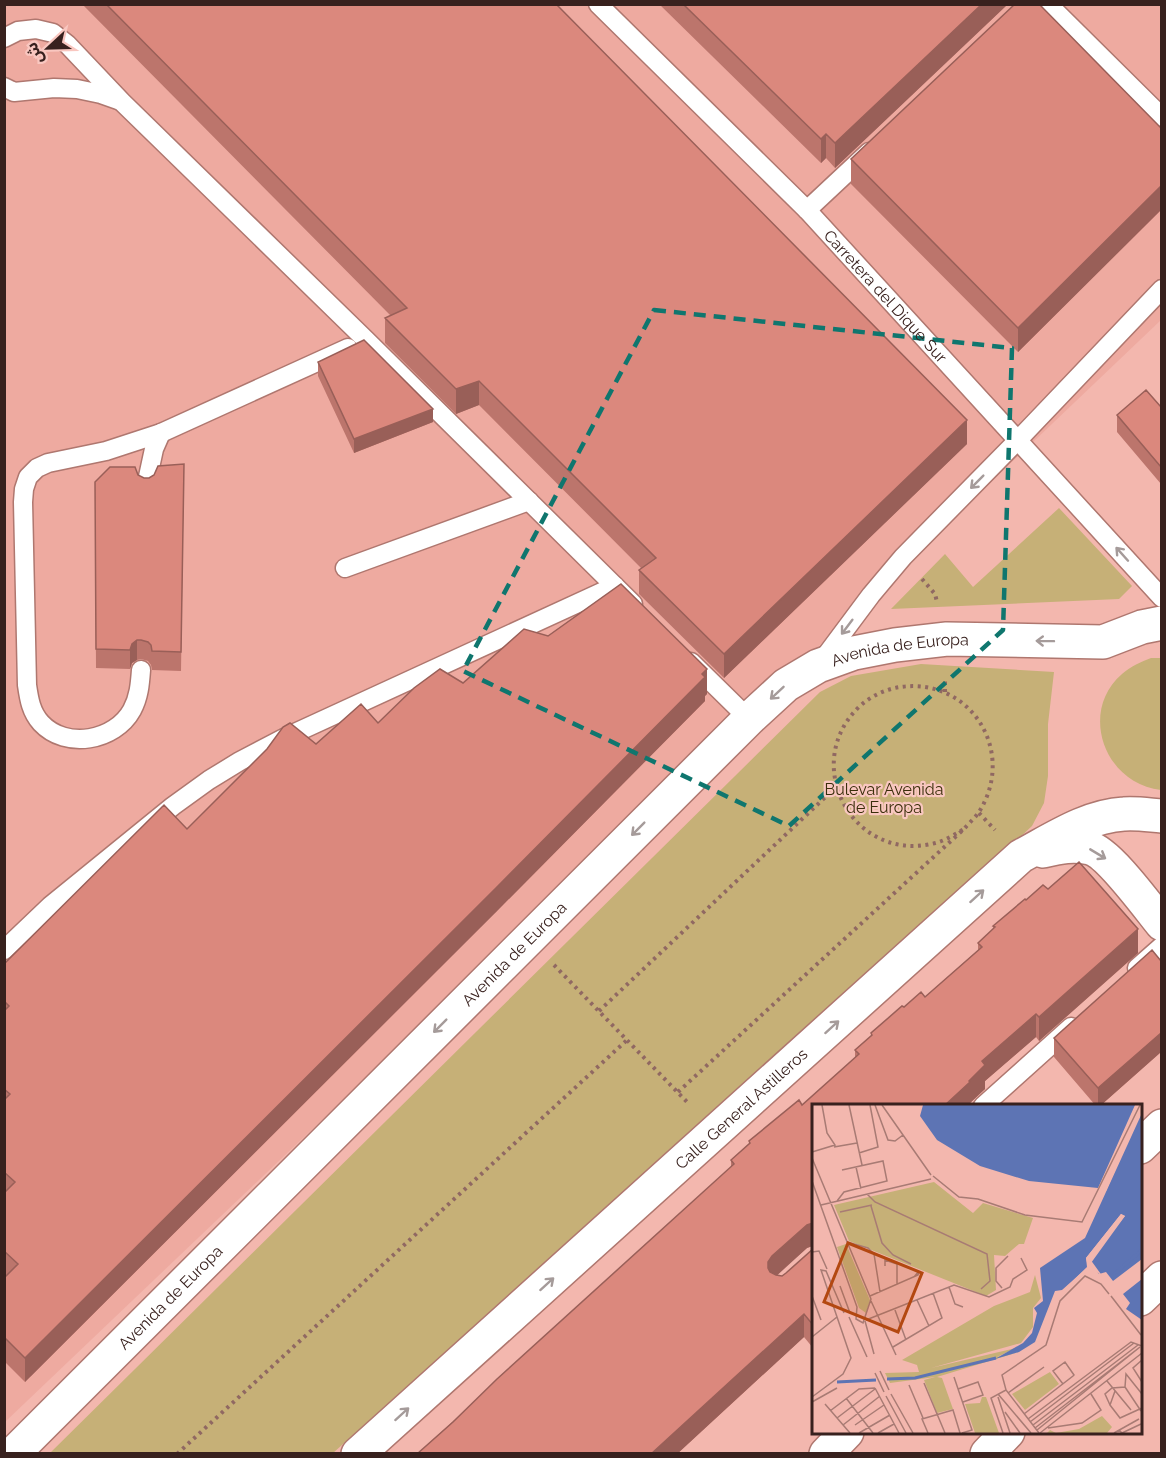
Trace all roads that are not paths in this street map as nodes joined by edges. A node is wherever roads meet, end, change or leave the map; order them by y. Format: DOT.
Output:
graph roads {
  1 [pos="598,4"];
  2 [pos="1048,4"];
  3 [pos="4,38"];
  4 [pos="4,87"];
  5 [pos="122,102"];
  6 [pos="1161,117"];
  7 [pos="883,139"];
  8 [pos="807,210"];
  9 [pos="1161,289"];
  10 [pos="366,340"];
  11 [pos="161,433"];
  12 [pos="1018,440"];
  13 [pos="146,486"];
  14 [pos="529,501"];
  15 [pos="345,568"];
  16 [pos="615,586"];
  17 [pos="1161,598"];
  18 [pos="648,620"];
  19 [pos="1161,623"];
  20 [pos="682,652"];
  21 [pos="818,666"];
  22 [pos="141,669"];
  23 [pos="749,719"];
  24 [pos="1155,815"];
  25 [pos="1021,856"];
  26 [pos="1161,924"];
  27 [pos="1161,946"];
  28 [pos="4,950"];
  29 [pos="1126,978"];
  30 [pos="1081,1018"];
  31 [pos="985,1104"];
  32 [pos="1161,1126"];
  33 [pos="1142,1145"];
  34 [pos="1161,1278"];
  35 [pos="1142,1297"];
  36 [pos="845,1434"];
  37 [pos="1006,1434"];
  38 [pos="13,1454"];
  39 [pos="358,1454"];
  40 [pos="826,1454"];
  41 [pos="987,1454"];
  1 -- 8 [label="lane, Carretera del Dique Sur"];
  2 -- 6 [label="lane"];
  3 -- 5 [label="lane"];
  4 -- 5 [label="lane"];
  5 -- 10 [label="lane"];
  7 -- 8 [label="lane"];
  8 -- 12 [label="lane, Carretera del Dique Sur"];
  9 -- 12 [label="lane"];
  10 -- 11 [label="lane"];
  10 -- 14 [label="lane"];
  11 -- 13 [label="lane"];
  11 -- 22 [label="lane"];
  17 -- 12 [label="lane, Carretera del Dique Sur, one-way"];
  12 -- 21 [label="lane, one-way"];
  14 -- 15 [label="lane"];
  14 -- 16 [label="lane"];
  16 -- 18 [label="lane"];
  16 -- 28 [label="lane"];
  19 -- 21 [label="main road, Avenida de Europa, one-way"];
  20 -- 23 [label="lane"];
  21 -- 23 [label="main road, Avenida de Europa, one-way"];
  23 -- 38 [label="main road, Avenida de Europa, one-way"];
  24 -- 25 [label="main road, Calle General Astilleros"];
  25 -- 26 [label="main road, one-way"];
  39 -- 25 [label="main road, Calle General Astilleros, one-way"];
  27 -- 29 [label="lane"];
  30 -- 31 [label="lane"];
  32 -- 33 [label="main road"];
  34 -- 35 [label="main road"];
  36 -- 40 [label="main road"];
  37 -- 41 [label="main road"];
}
